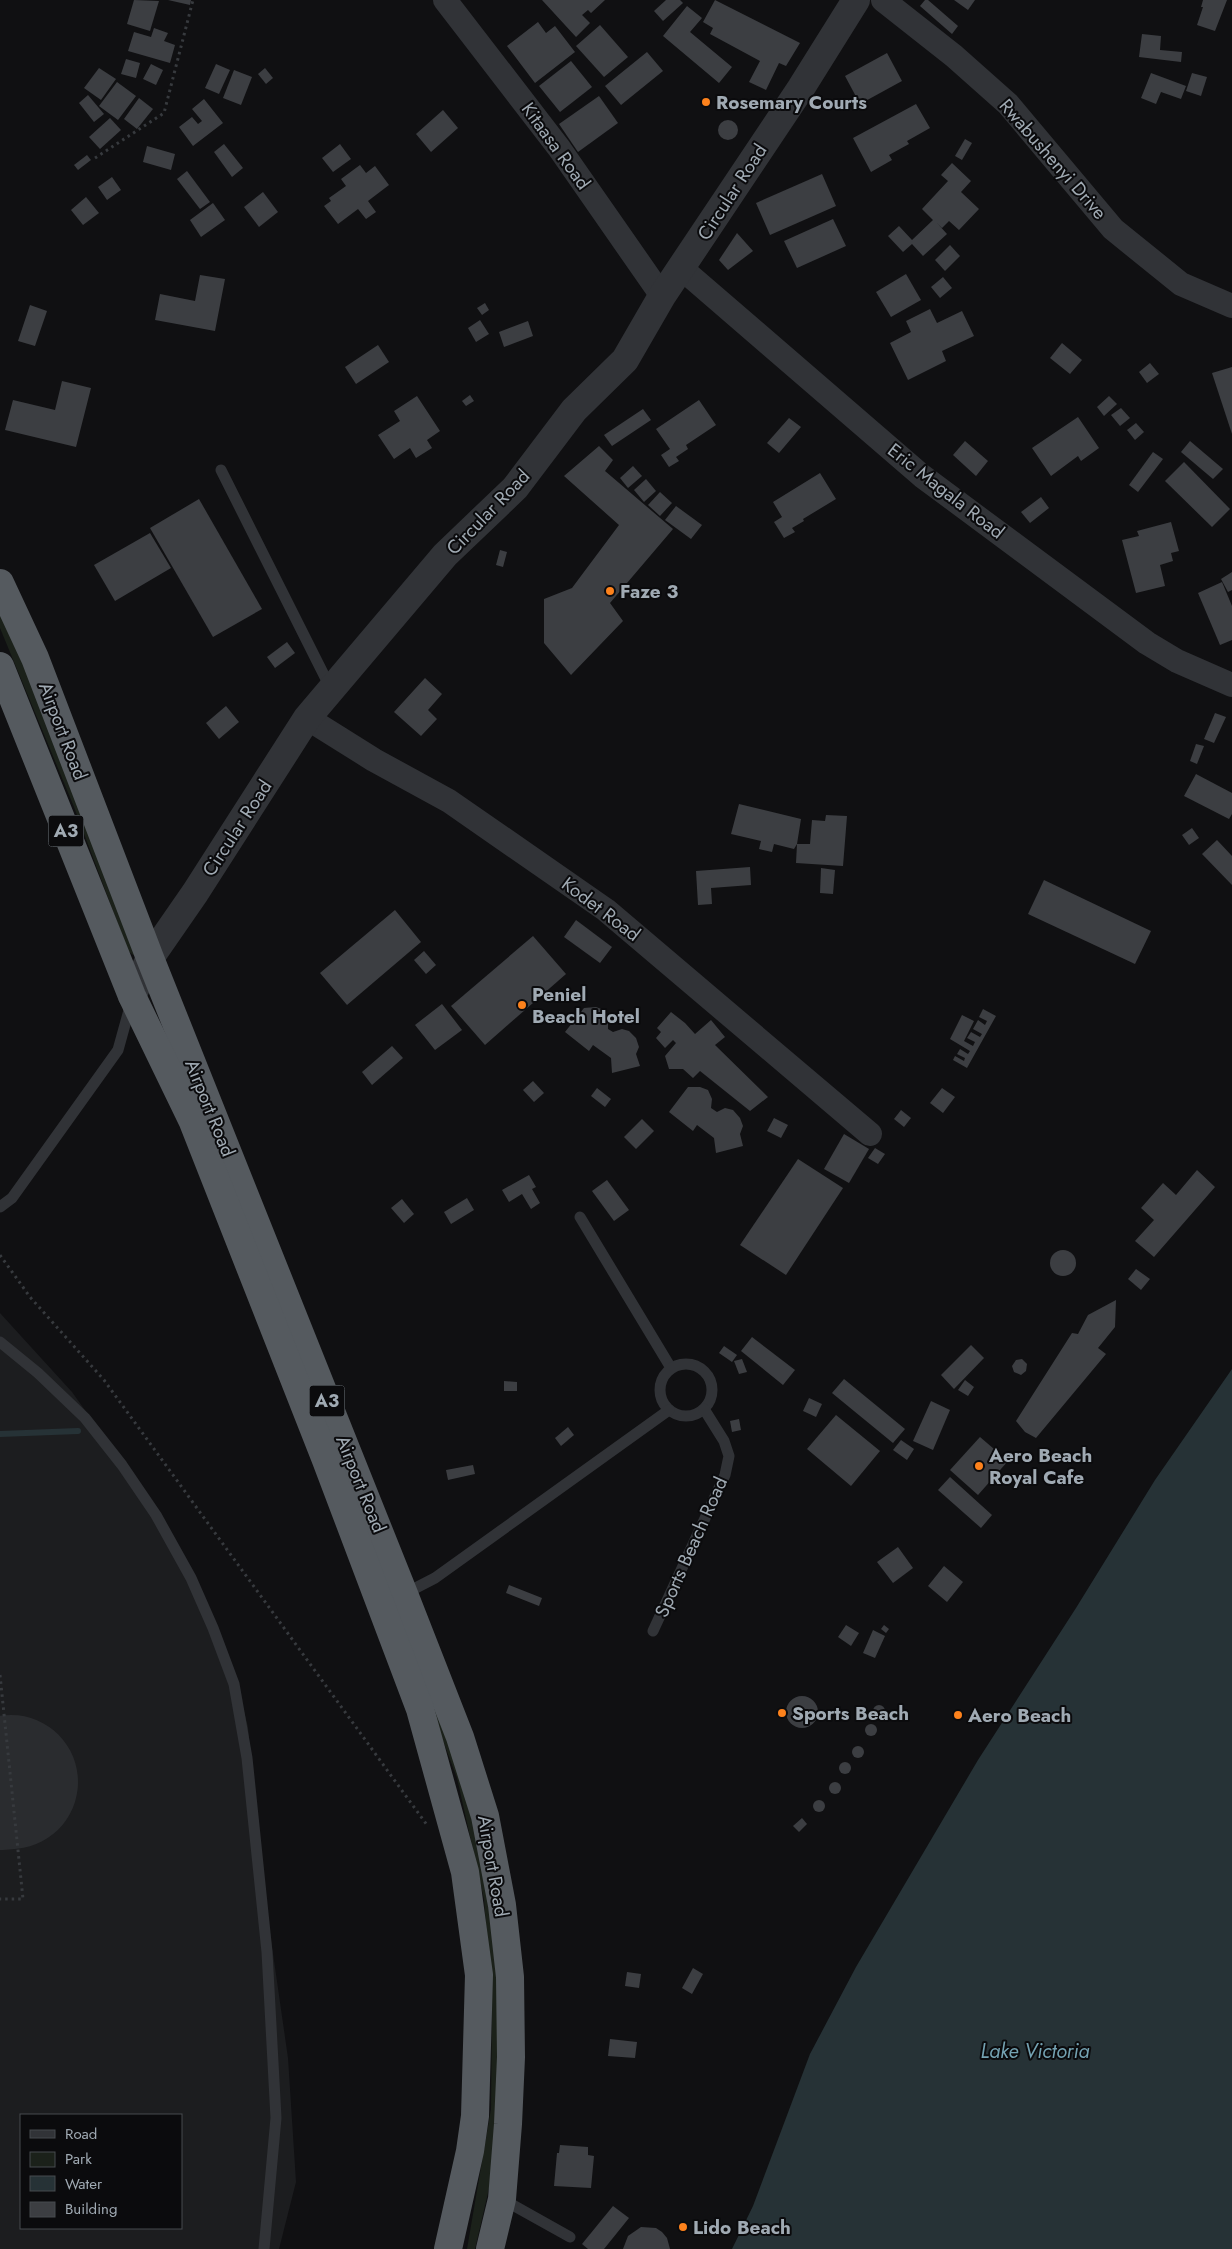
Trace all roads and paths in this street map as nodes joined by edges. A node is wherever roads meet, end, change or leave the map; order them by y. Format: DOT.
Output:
graph roads {
  1 [pos="193,0"];
  2 [pos="445,0"];
  3 [pos="856,0"];
  4 [pos="883,0"];
  5 [pos="95,158"];
  6 [pos="681,268"];
  7 [pos="662,296"];
  8 [pos="1228,298"];
  9 [pos="221,470"];
  10 [pos="0,583"];
  11 [pos="0,666"];
  12 [pos="1232,685"];
  13 [pos="331,689"];
  14 [pos="307,718"];
  15 [pos="150,958"];
  16 [pos="132,996"];
  17 [pos="870,1134"];
  18 [pos="0,1207"];
  19 [pos="580,1217"];
  20 [pos="0,1255"];
  21 [pos="0,1342"];
  22 [pos="671,1368"];
  23 [pos="704,1409"];
  24 [pos="669,1410"];
  25 [pos="404,1594"];
  26 [pos="653,1631"];
  27 [pos="0,1675"];
  28 [pos="429,1827"];
  29 [pos="0,1899"];
  30 [pos="502,2199"];
  31 [pos="570,2237"];
  32 [pos="264,2249"];
  33 [pos="448,2249"];
  34 [pos="490,2249"];
  1 -- 5 [label="path"];
  2 -- 7 [label="street, Kitaasa Road"];
  3 -- 6 [label="street, Circular Road"];
  4 -- 8 [label="street, Rwabushenyi Drive"];
  6 -- 7 [label="street, Circular Road"];
  6 -- 12 [label="street, Eric Magala Road"];
  7 -- 13 [label="street, Circular Road"];
  9 -- 13 [label="lane"];
  10 -- 15 [label="highway, Airport Road / A3"];
  11 -- 16 [label="highway, Airport Road / A3"];
  13 -- 14 [label="street, Circular Road"];
  14 -- 15 [label="street, Circular Road"];
  14 -- 17 [label="street, Kodet Road"];
  15 -- 16 [label="street, Circular Road"];
  15 -- 25 [label="highway, Airport Road / A3"];
  16 -- 18 [label="lane"];
  16 -- 33 [label="highway, Airport Road / A3"];
  19 -- 22 [label="lane"];
  20 -- 28 [label="path"];
  21 -- 32 [label="lane"];
  22 -- 23 [label="lane"];
  22 -- 24 [label="lane"];
  23 -- 24 [label="lane"];
  23 -- 26 [label="lane, Sports Beach Road"];
  24 -- 25 [label="lane"];
  25 -- 30 [label="highway, Airport Road / A3"];
  27 -- 29 [label="path"];
  30 -- 31 [label="lane"];
  30 -- 34 [label="highway, Airport Road / A3"];
}
